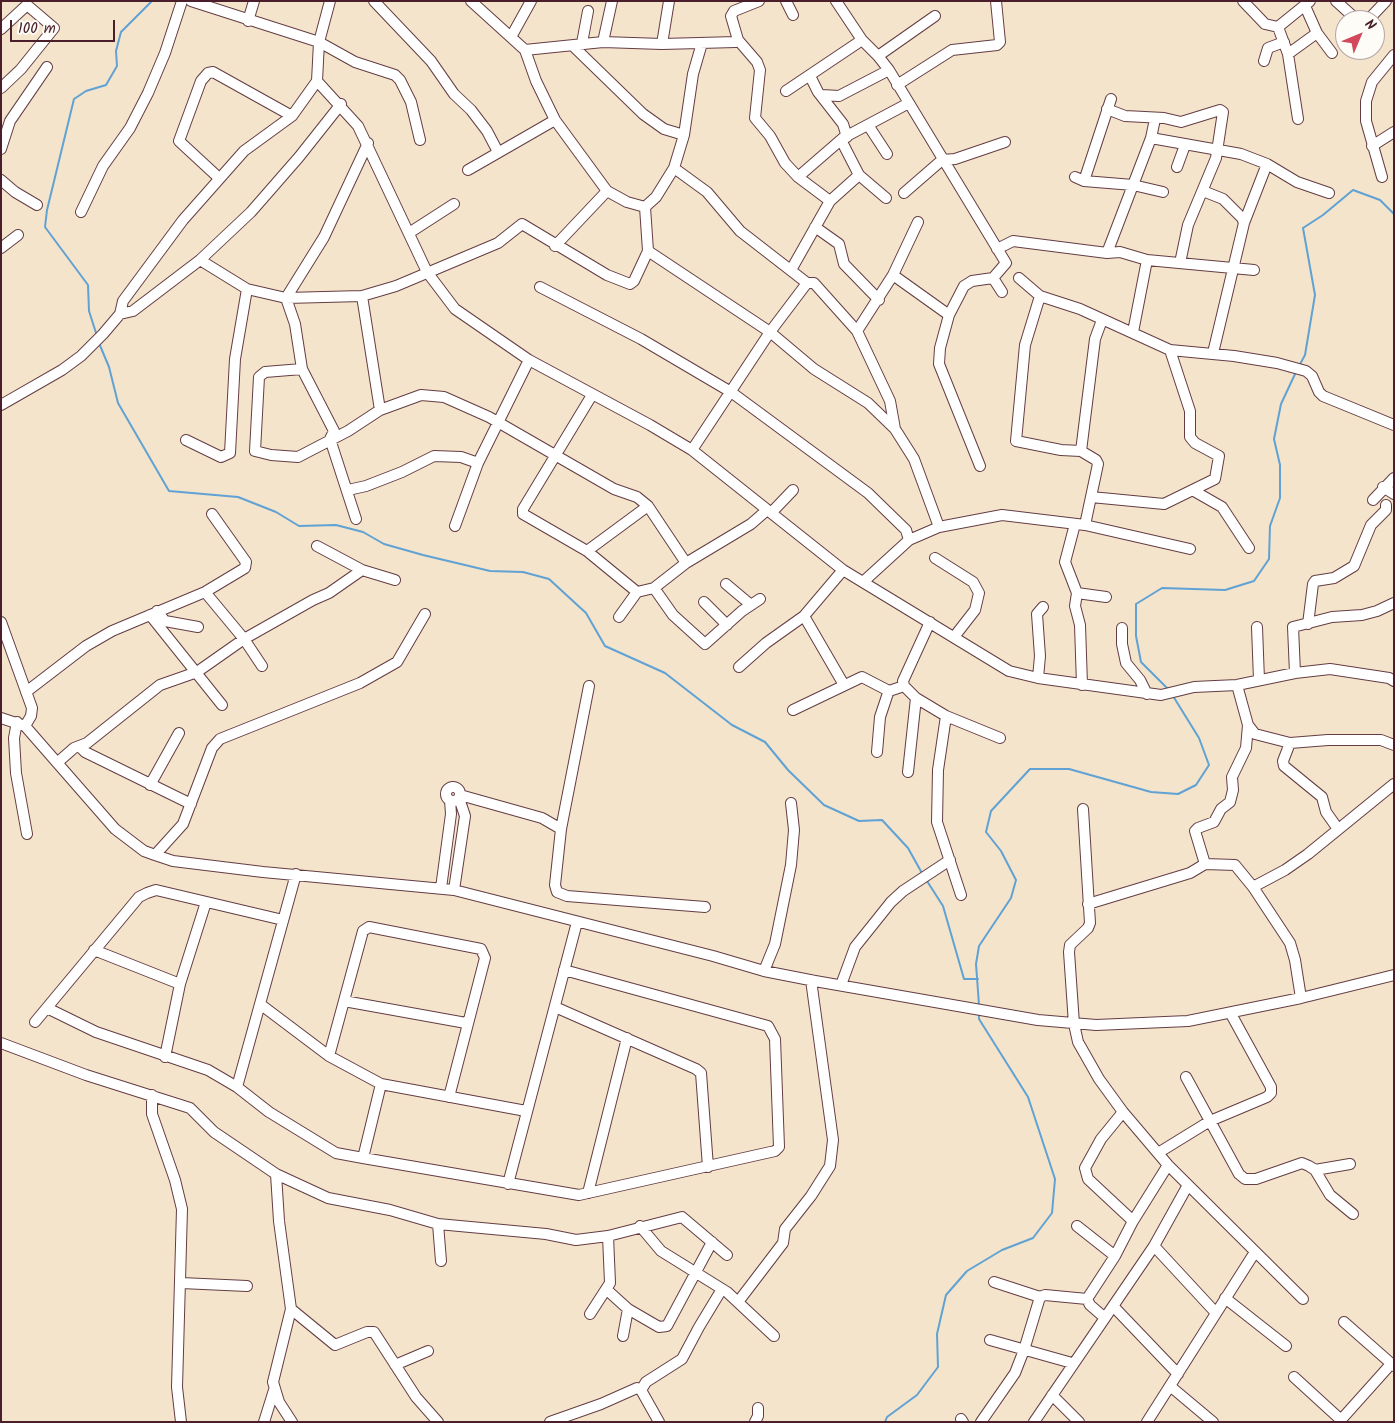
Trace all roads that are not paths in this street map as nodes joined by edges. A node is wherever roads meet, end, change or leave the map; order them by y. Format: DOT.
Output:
graph roads {
  1 [pos="182,1"];
  2 [pos="254,1"];
  3 [pos="330,1"];
  4 [pos="374,1"];
  5 [pos="532,1"];
  6 [pos="612,1"];
  7 [pos="668,1"];
  8 [pos="759,1"];
  9 [pos="786,1"];
  10 [pos="996,1"];
  11 [pos="1243,1"];
  12 [pos="1336,1"];
  13 [pos="196,2"];
  14 [pos="837,2"];
  15 [pos="477,3"];
  16 [pos="1307,3"];
  17 [pos="1346,10"];
  18 [pos="588,11"];
  19 [pos="793,15"];
  20 [pos="934,16"];
  21 [pos="248,21"];
  22 [pos="1278,27"];
  23 [pos="1,29"];
  24 [pos="1317,33"];
  25 [pos="510,37"];
  26 [pos="738,40"];
  27 [pos="862,40"];
  28 [pos="320,42"];
  29 [pos="603,42"];
  30 [pos="1284,42"];
  31 [pos="702,43"];
  32 [pos="662,44"];
  33 [pos="577,45"];
  34 [pos="525,50"];
  35 [pos="1332,53"];
  36 [pos="1288,54"];
  37 [pos="1394,55"];
  38 [pos="878,56"];
  39 [pos="1264,61"];
  40 [pos="47,67"];
  41 [pos="888,70"];
  42 [pos="810,76"];
  43 [pos="316,81"];
  44 [pos="897,85"];
  45 [pos="1,88"];
  46 [pos="786,92"];
  47 [pos="827,99"];
  48 [pos="341,104"];
  49 [pos="907,104"];
  50 [pos="292,116"];
  51 [pos="1156,119"];
  52 [pos="1298,119"];
  53 [pos="555,120"];
  54 [pos="868,125"];
  55 [pos="1394,132"];
  56 [pos="684,135"];
  57 [pos="1151,138"];
  58 [pos="844,139"];
  59 [pos="420,140"];
  60 [pos="1005,142"];
  61 [pos="368,143"];
  62 [pos="1185,144"];
  63 [pos="1372,146"];
  64 [pos="1217,148"];
  65 [pos="1,149"];
  66 [pos="498,152"];
  67 [pos="887,154"];
  68 [pos="942,160"];
  69 [pos="1267,164"];
  70 [pos="1177,167"];
  71 [pos="674,168"];
  72 [pos="468,170"];
  73 [pos="860,175"];
  74 [pos="798,177"];
  75 [pos="1382,177"];
  76 [pos="219,178"];
  77 [pos="1,180"];
  78 [pos="1133,185"];
  79 [pos="606,191"];
  80 [pos="1203,191"];
  81 [pos="1163,192"];
  82 [pos="904,193"];
  83 [pos="1329,193"];
  84 [pos="886,198"];
  85 [pos="830,201"];
  86 [pos="454,204"];
  87 [pos="37,205"];
  88 [pos="645,207"];
  89 [pos="81,212"];
  90 [pos="918,222"];
  91 [pos="1244,223"];
  92 [pos="815,228"];
  93 [pos="409,233"];
  94 [pos="18,235"];
  95 [pos="555,246"];
  96 [pos="1,248"];
  97 [pos="997,249"];
  98 [pos="648,251"];
  99 [pos="1107,253"];
  100 [pos="200,260"];
  101 [pos="1147,260"];
  102 [pos="1180,264"];
  103 [pos="1235,267"];
  104 [pos="791,270"];
  105 [pos="1254,270"];
  106 [pos="427,272"];
  107 [pos="893,276"];
  108 [pos="993,278"];
  109 [pos="1019,278"];
  110 [pos="807,283"];
  111 [pos="540,287"];
  112 [pos="247,289"];
  113 [pos="1002,292"];
  114 [pos="362,296"];
  115 [pos="1040,296"];
  116 [pos="286,298"];
  117 [pos="879,300"];
  118 [pos="120,314"];
  119 [pos="949,315"];
  120 [pos="1102,320"];
  121 [pos="857,331"];
  122 [pos="770,332"];
  123 [pos="1132,332"];
  124 [pos="1170,350"];
  125 [pos="1213,353"];
  126 [pos="529,360"];
  127 [pos="302,369"];
  128 [pos="731,392"];
  129 [pos="592,396"];
  130 [pos="1,405"];
  131 [pos="380,410"];
  132 [pos="499,424"];
  133 [pos="1394,425"];
  134 [pos="895,429"];
  135 [pos="330,439"];
  136 [pos="186,440"];
  137 [pos="692,450"];
  138 [pos="1081,451"];
  139 [pos="556,456"];
  140 [pos="478,463"];
  141 [pos="980,466"];
  142 [pos="1394,478"];
  143 [pos="348,490"];
  144 [pos="793,490"];
  145 [pos="1194,491"];
  146 [pos="1378,494"];
  147 [pos="1394,494"];
  148 [pos="1091,497"];
  149 [pos="648,506"];
  150 [pos="1386,506"];
  151 [pos="769,511"];
  152 [pos="212,514"];
  153 [pos="1394,517"];
  154 [pos="356,519"];
  155 [pos="1080,524"];
  156 [pos="455,526"];
  157 [pos="939,527"];
  158 [pos="909,540"];
  159 [pos="318,546"];
  160 [pos="1249,548"];
  161 [pos="1190,549"];
  162 [pos="587,551"];
  163 [pos="935,558"];
  164 [pos="686,563"];
  165 [pos="362,570"];
  166 [pos="843,570"];
  167 [pos="395,580"];
  168 [pos="863,582"];
  169 [pos="726,584"];
  170 [pos="654,588"];
  171 [pos="205,592"];
  172 [pos="637,592"];
  173 [pos="1077,593"];
  174 [pos="1106,597"];
  175 [pos="704,602"];
  176 [pos="1394,603"];
  177 [pos="1043,607"];
  178 [pos="153,613"];
  179 [pos="425,614"];
  180 [pos="804,616"];
  181 [pos="619,617"];
  182 [pos="1,622"];
  183 [pos="930,622"];
  184 [pos="1308,624"];
  185 [pos="727,625"];
  186 [pos="198,627"];
  187 [pos="1257,627"];
  188 [pos="1122,628"];
  189 [pos="954,637"];
  190 [pos="244,639"];
  191 [pos="262,666"];
  192 [pos="739,667"];
  193 [pos="197,672"];
  194 [pos="1294,673"];
  195 [pos="1038,678"];
  196 [pos="1259,680"];
  197 [pos="1394,681"];
  198 [pos="844,685"];
  199 [pos="1082,685"];
  200 [pos="1238,685"];
  201 [pos="589,686"];
  202 [pos="904,686"];
  203 [pos="890,691"];
  204 [pos="26,692"];
  205 [pos="1147,694"];
  206 [pos="916,698"];
  207 [pos="222,705"];
  208 [pos="793,710"];
  209 [pos="946,716"];
  210 [pos="1,718"];
  211 [pos="21,724"];
  212 [pos="1248,725"];
  213 [pos="179,734"];
  214 [pos="1000,738"];
  215 [pos="1290,743"];
  216 [pos="1394,745"];
  217 [pos="79,746"];
  218 [pos="877,752"];
  219 [pos="58,762"];
  220 [pos="908,772"];
  221 [pos="1394,784"];
  222 [pos="150,785"];
  223 [pos="456,797"];
  224 [pos="791,803"];
  225 [pos="191,804"];
  226 [pos="1083,809"];
  227 [pos="560,829"];
  228 [pos="1338,829"];
  229 [pos="27,834"];
  230 [pos="155,855"];
  231 [pos="950,860"];
  232 [pos="1205,864"];
  233 [pos="296,874"];
  234 [pos="1253,887"];
  235 [pos="441,888"];
  236 [pos="454,890"];
  237 [pos="961,895"];
  238 [pos="206,902"];
  239 [pos="1088,904"];
  240 [pos="704,907"];
  241 [pos="283,920"];
  242 [pos="577,922"];
  243 [pos="94,950"];
  244 [pos="564,970"];
  245 [pos="764,971"];
  246 [pos="1394,975"];
  247 [pos="812,980"];
  248 [pos="1394,982"];
  249 [pos="1367,983"];
  250 [pos="180,984"];
  251 [pos="841,985"];
  252 [pos="1300,998"];
  253 [pos="344,1001"];
  254 [pos="260,1004"];
  255 [pos="555,1007"];
  256 [pos="47,1008"];
  257 [pos="1231,1014"];
  258 [pos="35,1022"];
  259 [pos="466,1022"];
  260 [pos="1074,1024"];
  261 [pos="627,1038"];
  262 [pos="1,1043"];
  263 [pos="329,1056"];
  264 [pos="165,1057"];
  265 [pos="1186,1077"];
  266 [pos="382,1084"];
  267 [pos="237,1086"];
  268 [pos="152,1095"];
  269 [pos="449,1097"];
  270 [pos="526,1111"];
  271 [pos="1123,1112"];
  272 [pos="1210,1121"];
  273 [pos="1158,1153"];
  274 [pos="363,1158"];
  275 [pos="1350,1164"];
  276 [pos="1168,1165"];
  277 [pos="708,1167"];
  278 [pos="1315,1170"];
  279 [pos="276,1174"];
  280 [pos="508,1184"];
  281 [pos="1188,1184"];
  282 [pos="588,1194"];
  283 [pos="1353,1214"];
  284 [pos="1134,1221"];
  285 [pos="438,1224"];
  286 [pos="640,1226"];
  287 [pos="1077,1226"];
  288 [pos="608,1236"];
  289 [pos="712,1242"];
  290 [pos="1154,1246"];
  291 [pos="1255,1252"];
  292 [pos="727,1255"];
  293 [pos="1115,1256"];
  294 [pos="441,1261"];
  295 [pos="695,1274"];
  296 [pos="994,1282"];
  297 [pos="181,1283"];
  298 [pos="247,1286"];
  299 [pos="722,1289"];
  300 [pos="607,1290"];
  301 [pos="1040,1297"];
  302 [pos="1225,1298"];
  303 [pos="1087,1299"];
  304 [pos="1302,1299"];
  305 [pos="738,1302"];
  306 [pos="1114,1306"];
  307 [pos="291,1309"];
  308 [pos="628,1309"];
  309 [pos="1216,1313"];
  310 [pos="590,1314"];
  311 [pos="1105,1318"];
  312 [pos="1344,1322"];
  313 [pos="623,1336"];
  314 [pos="774,1336"];
  315 [pos="990,1340"];
  316 [pos="1286,1346"];
  317 [pos="1024,1350"];
  318 [pos="428,1351"];
  319 [pos="1072,1363"];
  320 [pos="395,1365"];
  321 [pos="1392,1365"];
  322 [pos="1178,1374"];
  323 [pos="1294,1377"];
  324 [pos="1170,1386"];
  325 [pos="274,1390"];
  326 [pos="641,1390"];
  327 [pos="1052,1395"];
  328 [pos="758,1408"];
  329 [pos="1343,1420"];
  330 [pos="181,1422"];
  331 [pos="264,1422"];
  332 [pos="292,1422"];
  333 [pos="438,1422"];
  334 [pos="550,1422"];
  335 [pos="659,1422"];
  336 [pos="755,1422"];
  337 [pos="981,1422"];
  338 [pos="1034,1422"];
  339 [pos="1079,1422"];
  340 [pos="1147,1422"];
  341 [pos="1213,1422"];
  1 -- 89 [label="street"];
  2 -- 21 [label="street"];
  3 -- 28 [label="street"];
  4 -- 66 [label="street"];
  5 -- 25 [label="street"];
  6 -- 29 [label="street"];
  7 -- 32 [label="street"];
  8 -- 26 [label="street"];
  9 -- 19 [label="street"];
  10 -- 44 [label="street"];
  11 -- 22 [label="street"];
  12 -- 17 [label="street"];
  13 -- 21 [label="street"];
  14 -- 27 [label="street"];
  15 -- 25 [label="street"];
  16 -- 22 [label="street"];
  16 -- 24 [label="street"];
  18 -- 33 [label="street"];
  20 -- 38 [label="street"];
  21 -- 28 [label="street"];
  22 -- 30 [label="street"];
  23 -- 45 [label="street"];
  24 -- 35 [label="street"];
  24 -- 36 [label="street"];
  25 -- 34 [label="street"];
  26 -- 31 [label="street"];
  26 -- 74 [label="street"];
  27 -- 38 [label="street"];
  27 -- 42 [label="street"];
  28 -- 43 [label="street"];
  28 -- 59 [label="street"];
  29 -- 32 [label="street"];
  29 -- 33 [label="street"];
  30 -- 36 [label="street"];
  30 -- 39 [label="street"];
  31 -- 32 [label="street"];
  31 -- 56 [label="street"];
  33 -- 34 [label="street"];
  33 -- 56 [label="street"];
  34 -- 53 [label="street"];
  36 -- 52 [label="street"];
  37 -- 63 [label="street"];
  38 -- 41 [label="street"];
  40 -- 65 [label="street"];
  41 -- 44 [label="street"];
  41 -- 47 [label="street"];
  42 -- 46 [label="street"];
  42 -- 47 [label="street"];
  43 -- 48 [label="street"];
  43 -- 50 [label="street"];
  44 -- 49 [label="street"];
  47 -- 58 [label="street"];
  48 -- 61 [label="street"];
  48 -- 100 [label="street"];
  49 -- 54 [label="street"];
  49 -- 68 [label="street"];
  50 -- 76 [label="street"];
  50 -- 76 [label="street"];
  51 -- 57 [label="street"];
  51 -- 64 [label="street"];
  51 -- 78 [label="street"];
  53 -- 66 [label="street"];
  53 -- 79 [label="street"];
  54 -- 58 [label="street"];
  54 -- 67 [label="street"];
  55 -- 63 [label="street"];
  56 -- 71 [label="street"];
  57 -- 62 [label="street"];
  57 -- 78 [label="street"];
  58 -- 73 [label="street"];
  58 -- 74 [label="street"];
  60 -- 68 [label="street"];
  61 -- 93 [label="street"];
  61 -- 116 [label="street"];
  62 -- 64 [label="street"];
  62 -- 70 [label="street"];
  63 -- 75 [label="street"];
  64 -- 69 [label="street"];
  64 -- 80 [label="street"];
  66 -- 72 [label="street"];
  68 -- 82 [label="street"];
  68 -- 97 [label="street"];
  69 -- 83 [label="street"];
  69 -- 91 [label="street"];
  71 -- 88 [label="street"];
  71 -- 104 [label="street"];
  73 -- 84 [label="street"];
  73 -- 85 [label="street"];
  74 -- 85 [label="street"];
  76 -- 118 [label="street"];
  77 -- 87 [label="street"];
  78 -- 81 [label="street"];
  78 -- 99 [label="street"];
  79 -- 88 [label="street"];
  79 -- 95 [label="street"];
  80 -- 91 [label="street"];
  80 -- 102 [label="street"];
  85 -- 92 [label="street"];
  86 -- 93 [label="street"];
  88 -- 98 [label="street"];
  90 -- 107 [label="street"];
  91 -- 103 [label="street"];
  92 -- 104 [label="street"];
  92 -- 117 [label="street"];
  93 -- 106 [label="street"];
  94 -- 96 [label="street"];
  95 -- 98 [label="street"];
  95 -- 106 [label="street"];
  97 -- 99 [label="street"];
  97 -- 108 [label="street"];
  98 -- 122 [label="street"];
  99 -- 101 [label="street"];
  100 -- 112 [label="street"];
  100 -- 118 [label="street"];
  101 -- 102 [label="street"];
  101 -- 123 [label="street"];
  102 -- 103 [label="street"];
  103 -- 105 [label="street"];
  103 -- 125 [label="street"];
  104 -- 110 [label="street"];
  106 -- 114 [label="street"];
  106 -- 126 [label="street"];
  107 -- 117 [label="street"];
  107 -- 119 [label="street"];
  108 -- 113 [label="street"];
  108 -- 119 [label="street"];
  109 -- 115 [label="street"];
  110 -- 121 [label="street"];
  110 -- 122 [label="street"];
  111 -- 128 [label="street"];
  112 -- 116 [label="street"];
  112 -- 136 [label="street"];
  114 -- 116 [label="street"];
  114 -- 131 [label="street"];
  115 -- 120 [label="street"];
  115 -- 138 [label="street"];
  116 -- 127 [label="street"];
  117 -- 121 [label="street"];
  118 -- 130 [label="street"];
  119 -- 141 [label="street"];
  120 -- 123 [label="street"];
  120 -- 138 [label="street"];
  121 -- 134 [label="street"];
  122 -- 128 [label="street"];
  122 -- 134 [label="street"];
  123 -- 124 [label="street"];
  124 -- 125 [label="street"];
  124 -- 145 [label="street"];
  125 -- 133 [label="street"];
  126 -- 129 [label="street"];
  126 -- 132 [label="street"];
  127 -- 135 [label="street"];
  127 -- 135 [label="street"];
  128 -- 137 [label="street"];
  128 -- 158 [label="street"];
  129 -- 137 [label="street"];
  129 -- 139 [label="street"];
  131 -- 132 [label="street"];
  131 -- 135 [label="street"];
  132 -- 139 [label="street"];
  132 -- 140 [label="street"];
  134 -- 157 [label="street"];
  135 -- 143 [label="street"];
  137 -- 151 [label="street"];
  138 -- 148 [label="street"];
  139 -- 149 [label="street"];
  139 -- 162 [label="street"];
  140 -- 143 [label="street"];
  140 -- 156 [label="street"];
  142 -- 146 [label="street"];
  143 -- 154 [label="street"];
  144 -- 151 [label="street"];
  145 -- 148 [label="street"];
  145 -- 160 [label="street"];
  146 -- 147 [label="street"];
  146 -- 150 [label="street"];
  148 -- 155 [label="street"];
  149 -- 162 [label="street"];
  149 -- 164 [label="street"];
  150 -- 153 [label="street"];
  150 -- 184 [label="street"];
  151 -- 164 [label="street"];
  151 -- 166 [label="street"];
  152 -- 171 [label="street"];
  155 -- 157 [label="street"];
  155 -- 161 [label="street"];
  155 -- 173 [label="street"];
  157 -- 158 [label="street"];
  158 -- 168 [label="street"];
  159 -- 165 [label="street"];
  162 -- 172 [label="street"];
  163 -- 189 [label="street"];
  164 -- 170 [label="street"];
  165 -- 167 [label="street"];
  165 -- 190 [label="street"];
  166 -- 168 [label="street"];
  166 -- 180 [label="street"];
  168 -- 183 [label="street"];
  169 -- 185 [label="street"];
  170 -- 172 [label="street"];
  170 -- 185 [label="street"];
  171 -- 178 [label="street"];
  171 -- 190 [label="street"];
  172 -- 181 [label="street"];
  173 -- 174 [label="street"];
  173 -- 199 [label="street"];
  175 -- 185 [label="street"];
  176 -- 184 [label="street"];
  177 -- 195 [label="street"];
  178 -- 186 [label="street"];
  178 -- 193 [label="street"];
  178 -- 204 [label="street"];
  179 -- 225 [label="street"];
  180 -- 192 [label="street"];
  180 -- 198 [label="street"];
  182 -- 204 [label="street"];
  183 -- 189 [label="street"];
  183 -- 202 [label="street"];
  184 -- 194 [label="street"];
  187 -- 196 [label="street"];
  188 -- 205 [label="street"];
  189 -- 195 [label="street"];
  190 -- 191 [label="street"];
  190 -- 193 [label="street"];
  193 -- 207 [label="street"];
  193 -- 217 [label="street"];
  194 -- 196 [label="street"];
  194 -- 197 [label="street"];
  195 -- 199 [label="street"];
  196 -- 200 [label="street"];
  198 -- 203 [label="street"];
  198 -- 208 [label="street"];
  199 -- 205 [label="street"];
  200 -- 205 [label="street"];
  200 -- 212 [label="street"];
  201 -- 227 [label="street"];
  202 -- 203 [label="street"];
  202 -- 206 [label="street"];
  203 -- 218 [label="street"];
  204 -- 211 [label="street"];
  206 -- 209 [label="street"];
  206 -- 220 [label="street"];
  209 -- 214 [label="street"];
  209 -- 231 [label="street"];
  210 -- 211 [label="street"];
  211 -- 219 [label="street"];
  211 -- 229 [label="street"];
  212 -- 215 [label="street"];
  212 -- 232 [label="street"];
  213 -- 222 [label="street"];
  215 -- 216 [label="street"];
  215 -- 228 [label="street"];
  217 -- 219 [label="street"];
  217 -- 222 [label="street"];
  219 -- 230 [label="street"];
  221 -- 228 [label="street"];
  222 -- 225 [label="street"];
  223 -- 227 [label="street"];
  223 -- 235 [label="street"];
  223 -- 236 [label="street"];
  224 -- 245 [label="street"];
  225 -- 230 [label="street"];
  226 -- 239 [label="street"];
  227 -- 240 [label="street"];
  228 -- 234 [label="street"];
  230 -- 233 [label="street"];
  231 -- 237 [label="street"];
  231 -- 251 [label="street"];
  232 -- 234 [label="street"];
  232 -- 239 [label="street"];
  233 -- 235 [label="street"];
  233 -- 241 [label="street"];
  234 -- 252 [label="street"];
  235 -- 236 [label="street"];
  236 -- 242 [label="street"];
  238 -- 241 [label="street"];
  238 -- 243 [label="street"];
  238 -- 250 [label="street"];
  239 -- 260 [label="street"];
  241 -- 254 [label="street"];
  242 -- 244 [label="street"];
  242 -- 245 [label="street"];
  243 -- 250 [label="street"];
  243 -- 256 [label="street"];
  244 -- 255 [label="street"];
  244 -- 277 [label="street"];
  245 -- 247 [label="street"];
  246 -- 249 [label="street"];
  247 -- 251 [label="street"];
  247 -- 305 [label="street"];
  248 -- 249 [label="street"];
  249 -- 252 [label="street"];
  250 -- 264 [label="street"];
  251 -- 260 [label="street"];
  252 -- 257 [label="street"];
  253 -- 259 [label="street"];
  253 -- 259 [label="street"];
  253 -- 263 [label="street"];
  254 -- 263 [label="street"];
  254 -- 267 [label="street"];
  255 -- 261 [label="street"];
  255 -- 270 [label="street"];
  256 -- 258 [label="street"];
  256 -- 264 [label="street"];
  257 -- 260 [label="street"];
  257 -- 272 [label="street"];
  259 -- 269 [label="street"];
  260 -- 271 [label="street"];
  261 -- 277 [label="street"];
  261 -- 282 [label="street"];
  262 -- 268 [label="street"];
  263 -- 266 [label="street"];
  264 -- 267 [label="street"];
  265 -- 272 [label="street"];
  266 -- 269 [label="street"];
  266 -- 274 [label="street"];
  267 -- 274 [label="street"];
  268 -- 279 [label="street"];
  268 -- 297 [label="street"];
  269 -- 270 [label="street"];
  270 -- 280 [label="street"];
  271 -- 273 [label="street"];
  271 -- 284 [label="street"];
  272 -- 273 [label="street"];
  272 -- 278 [label="street"];
  273 -- 276 [label="street"];
  274 -- 280 [label="street"];
  275 -- 278 [label="street"];
  276 -- 281 [label="street"];
  276 -- 284 [label="street"];
  277 -- 282 [label="street"];
  278 -- 283 [label="street"];
  279 -- 285 [label="street"];
  279 -- 307 [label="street"];
  280 -- 282 [label="street"];
  281 -- 290 [label="street"];
  281 -- 291 [label="street"];
  284 -- 293 [label="street"];
  285 -- 288 [label="street"];
  285 -- 294 [label="street"];
  286 -- 288 [label="street"];
  286 -- 289 [label="street"];
  286 -- 295 [label="street"];
  287 -- 293 [label="street"];
  288 -- 300 [label="street"];
  289 -- 292 [label="street"];
  289 -- 295 [label="street"];
  290 -- 306 [label="street"];
  290 -- 309 [label="street"];
  291 -- 302 [label="street"];
  291 -- 304 [label="street"];
  293 -- 303 [label="street"];
  295 -- 299 [label="street"];
  295 -- 308 [label="street"];
  296 -- 301 [label="street"];
  297 -- 298 [label="street"];
  297 -- 330 [label="street"];
  299 -- 305 [label="street"];
  299 -- 326 [label="street"];
  300 -- 308 [label="street"];
  300 -- 310 [label="street"];
  301 -- 303 [label="street"];
  301 -- 317 [label="street"];
  302 -- 309 [label="street"];
  302 -- 316 [label="street"];
  303 -- 311 [label="street"];
  305 -- 314 [label="street"];
  306 -- 311 [label="street"];
  306 -- 322 [label="street"];
  307 -- 320 [label="street"];
  307 -- 325 [label="street"];
  308 -- 313 [label="street"];
  309 -- 322 [label="street"];
  311 -- 319 [label="street"];
  312 -- 321 [label="street"];
  315 -- 317 [label="street"];
  317 -- 319 [label="street"];
  317 -- 337 [label="street"];
  318 -- 320 [label="street"];
  319 -- 327 [label="street"];
  320 -- 333 [label="street"];
  321 -- 329 [label="street"];
  322 -- 324 [label="street"];
  323 -- 329 [label="street"];
  324 -- 340 [label="street"];
  324 -- 341 [label="street"];
  325 -- 331 [label="street"];
  325 -- 332 [label="street"];
  326 -- 334 [label="street"];
  326 -- 335 [label="street"];
  327 -- 338 [label="street"];
  327 -- 339 [label="street"];
  328 -- 336 [label="street"];
}
